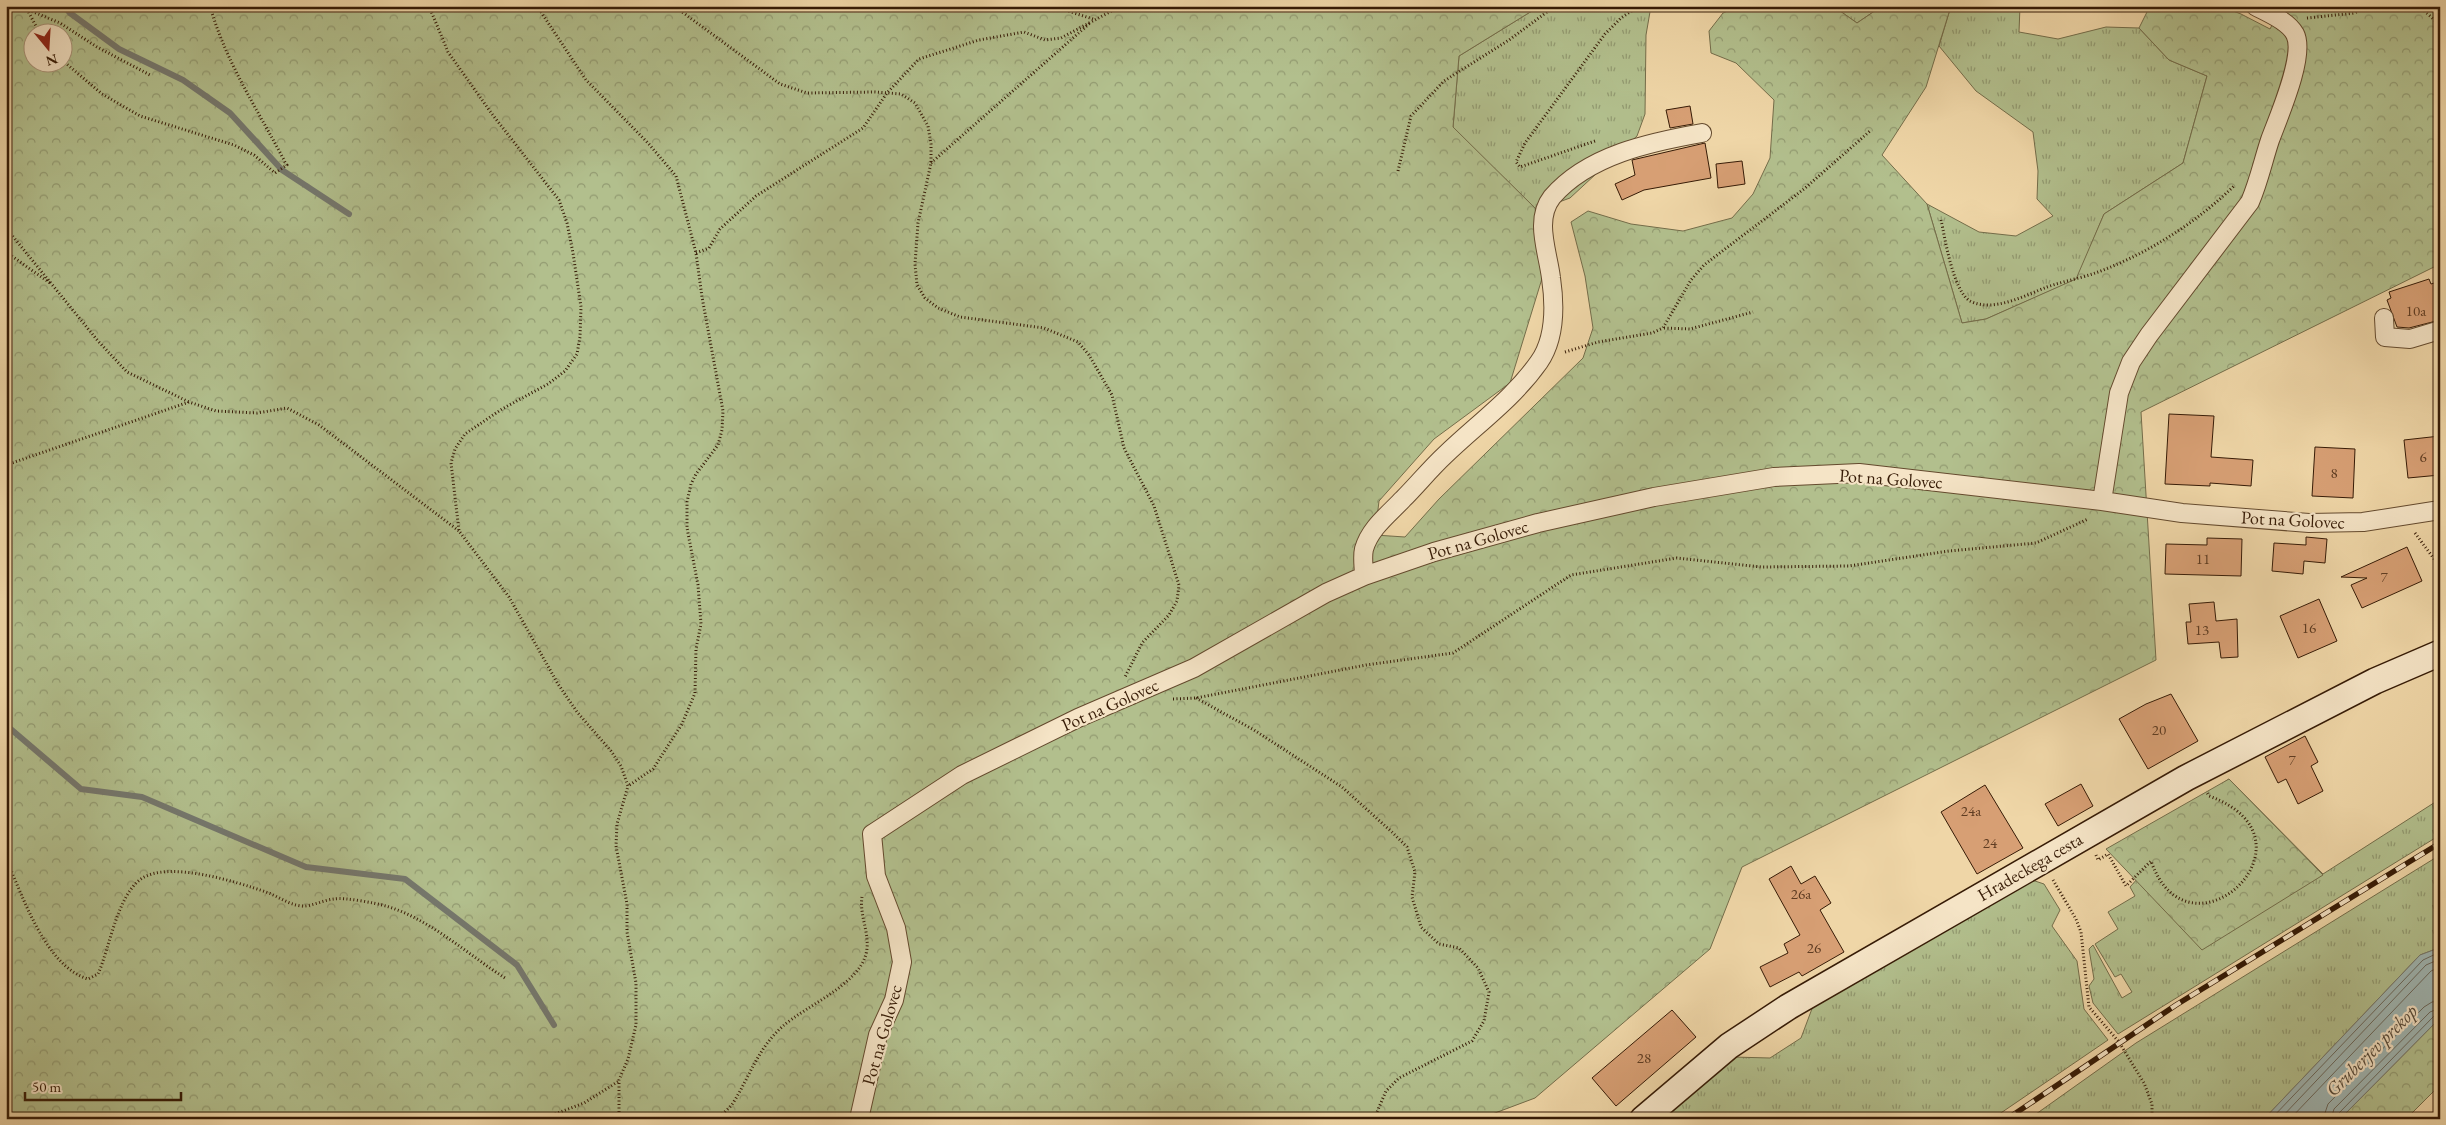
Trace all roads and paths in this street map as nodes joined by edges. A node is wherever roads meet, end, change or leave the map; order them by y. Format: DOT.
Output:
graph roads {
  1 [pos="19,6"];
  2 [pos="210,6"];
  3 [pos="429,6"];
  4 [pos="537,6"];
  5 [pos="674,6"];
  6 [pos="1052,6"];
  7 [pos="1121,6"];
  8 [pos="1555,6"];
  9 [pos="1639,6"];
  10 [pos="2255,6"];
  11 [pos="2364,6"];
  12 [pos="2419,6"];
  13 [pos="26,8"];
  14 [pos="1094,19"];
  15 [pos="34,22"];
  16 [pos="2288,25"];
  17 [pos="2440,25"];
  18 [pos="72,68"];
  19 [pos="150,75"];
  20 [pos="887,93"];
  21 [pos="1870,131"];
  22 [pos="1702,133"];
  23 [pos="1600,139"];
  24 [pos="931,163"];
  25 [pos="1398,171"];
  26 [pos="2242,178"];
  27 [pos="1941,220"];
  28 [pos="6,228"];
  29 [pos="6,252"];
  30 [pos="696,253"];
  31 [pos="54,286"];
  32 [pos="1753,312"];
  33 [pos="2384,318"];
  34 [pos="1664,328"];
  35 [pos="2440,330"];
  36 [pos="1540,360"];
  37 [pos="189,402"];
  38 [pos="6,465"];
  39 [pos="2110,502"];
  40 [pos="2440,510"];
  41 [pos="2404,517"];
  42 [pos="459,531"];
  43 [pos="2440,567"];
  44 [pos="1364,576"];
  45 [pos="2440,653"];
  46 [pos="1124,679"];
  47 [pos="1170,698"];
  48 [pos="1196,698"];
  49 [pos="628,786"];
  50 [pos="2206,792"];
  51 [pos="2101,858"];
  52 [pos="6,859"];
  53 [pos="2042,860"];
  54 [pos="876,876"];
  55 [pos="505,978"];
  56 [pos="619,1080"];
  57 [pos="542,1119"];
  58 [pos="618,1119"];
  59 [pos="717,1119"];
  60 [pos="859,1119"];
  61 [pos="1378,1119"];
  62 [pos="1642,1119"];
  63 [pos="2152,1119"];
  1 -- 13 [label="path"];
  2 -- 18 [label="path"];
  3 -- 42 [label="path"];
  4 -- 30 [label="path"];
  5 -- 20 [label="path"];
  6 -- 14 [label="path"];
  7 -- 14 [label="path"];
  8 -- 25 [label="path"];
  9 -- 23 [label="path"];
  10 -- 16 [label="street"];
  11 -- 16 [label="path"];
  12 -- 17 [label="path"];
  13 -- 15 [label="path"];
  13 -- 19 [label="path"];
  14 -- 20 [label="path"];
  14 -- 24 [label="path"];
  16 -- 39 [label="street"];
  20 -- 24 [label="path"];
  20 -- 30 [label="path"];
  21 -- 34 [label="path"];
  22 -- 36 [label="street"];
  24 -- 46 [label="path"];
  26 -- 27 [label="path"];
  28 -- 31 [label="path"];
  29 -- 31 [label="path"];
  30 -- 49 [label="path"];
  31 -- 37 [label="path"];
  32 -- 34 [label="path"];
  33 -- 35 [label="street"];
  34 -- 36 [label="path"];
  36 -- 44 [label="street"];
  37 -- 38 [label="path"];
  37 -- 42 [label="path"];
  39 -- 41 [label="street, Pot na Golovec"];
  39 -- 44 [label="street, Pot na Golovec"];
  39 -- 48 [label="path"];
  40 -- 41 [label="street, Pot na Golovec"];
  41 -- 43 [label="path"];
  42 -- 49 [label="path"];
  44 -- 54 [label="street, Pot na Golovec"];
  45 -- 53 [label="street, Hradeckega cesta"];
  47 -- 48 [label="path"];
  48 -- 61 [label="path"];
  49 -- 56 [label="path"];
  50 -- 51 [label="path"];
  52 -- 55 [label="path"];
  53 -- 62 [label="street, Hradeckega cesta"];
  53 -- 63 [label="path"];
  54 -- 59 [label="path"];
  54 -- 60 [label="street, Pot na Golovec"];
  56 -- 57 [label="path"];
  56 -- 58 [label="path"];
}
